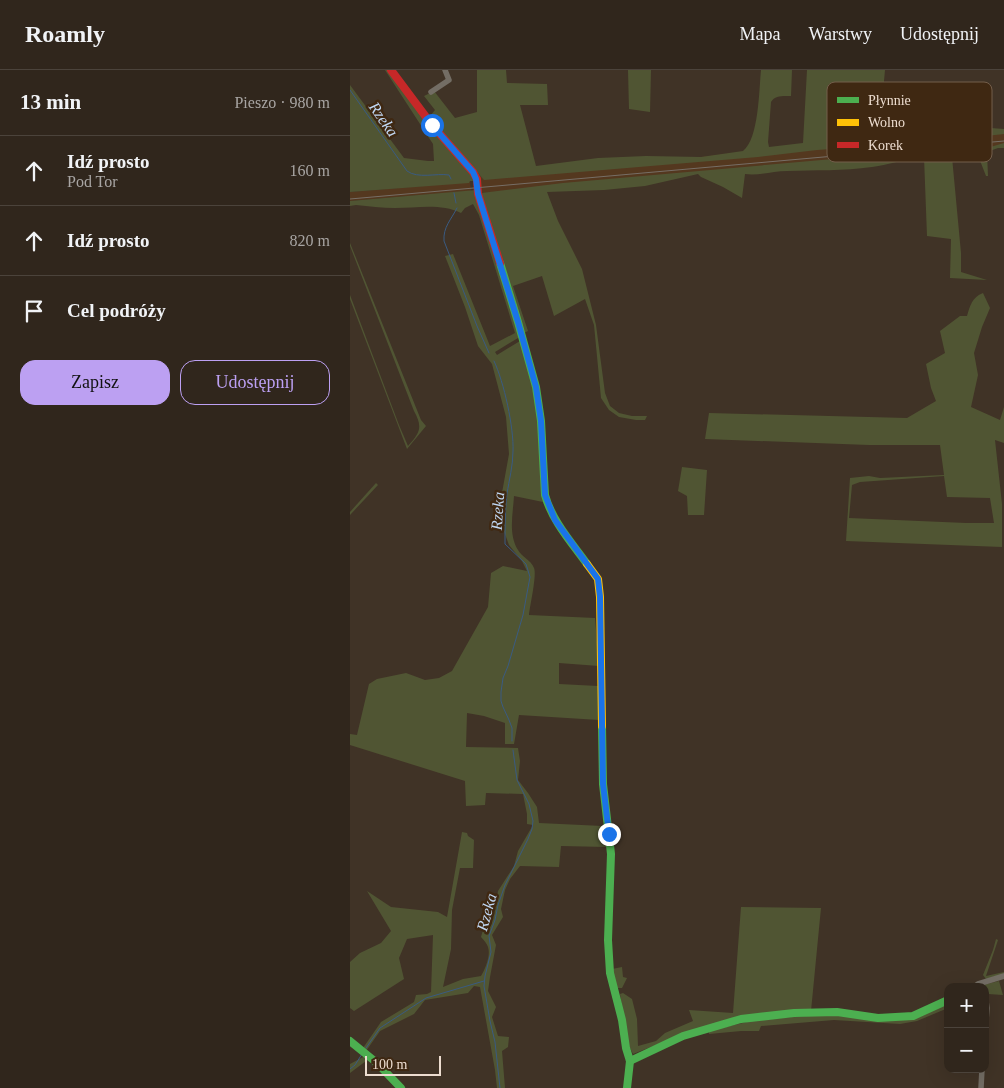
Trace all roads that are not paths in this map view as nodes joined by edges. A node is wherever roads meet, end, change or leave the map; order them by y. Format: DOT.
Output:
graph roads {
  1 [pos="391,70"];
  2 [pos="445,70"];
  3 [pos="431,92"];
  4 [pos="1004,976"];
  5 [pos="985,983"];
  6 [pos="944,1002"];
  7 [pos="350,1041"];
  8 [pos="630,1061"];
  9 [pos="982,1073"];
  10 [pos="401,1088"];
  11 [pos="627,1088"];
  12 [pos="981,1088"];
  1 -- 8 [label="street"];
  2 -- 3 [label="street"];
  4 -- 5 [label="street"];
  6 -- 8 [label="street"];
  7 -- 10 [label="street"];
  8 -- 11 [label="street"];
  9 -- 12 [label="street"];
}
